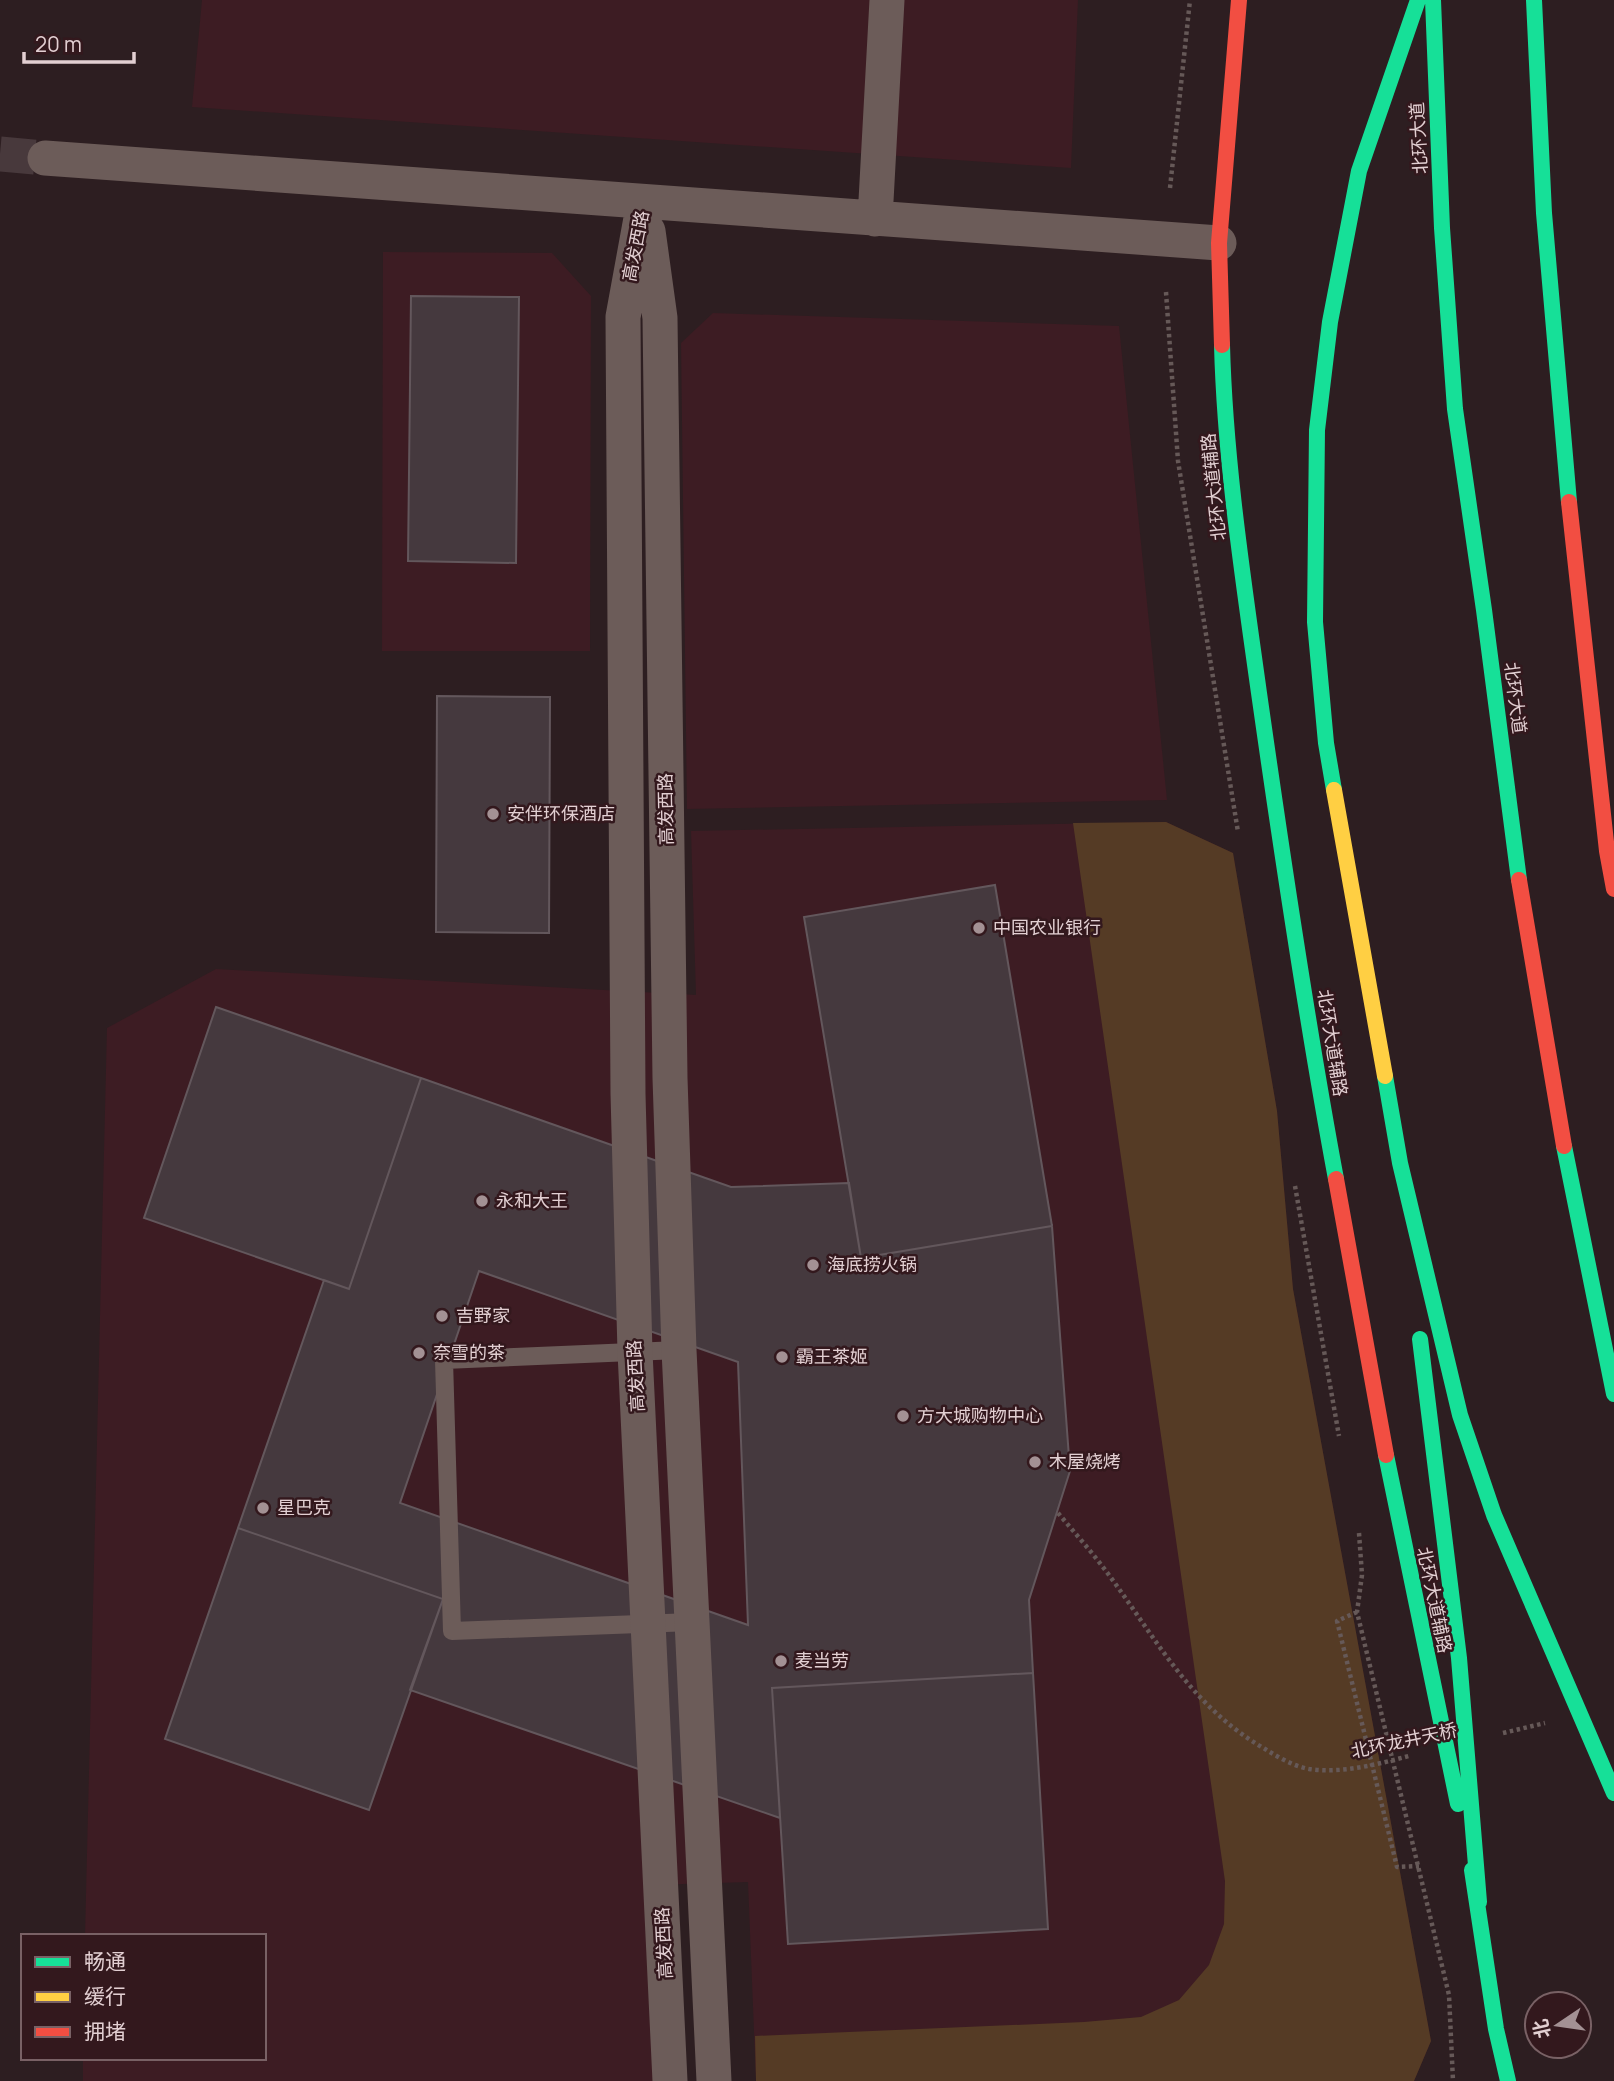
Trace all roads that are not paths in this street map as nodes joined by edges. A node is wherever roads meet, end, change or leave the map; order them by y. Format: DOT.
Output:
graph roads {
  1 [pos="887,0"];
  2 [pos="1239,0"];
  3 [pos="1418,0"];
  4 [pos="1433,0"];
  5 [pos="1534,0"];
  6 [pos="45,158"];
  7 [pos="644,202"];
  8 [pos="875,219"];
  9 [pos="1219,243"];
  10 [pos="1614,888"];
  11 [pos="1400,1163"];
  12 [pos="1416,1301"];
  13 [pos="1419,1328"];
  14 [pos="679,1350"];
  15 [pos="635,1352"];
  16 [pos="1614,1394"];
  17 [pos="692,1622"];
  18 [pos="649,1623"];
  19 [pos="1614,1793"];
  20 [pos="1479,1902"];
  21 [pos="670,2081"];
  22 [pos="713,2081"];
  23 [pos="1508,2081"];
  1 -- 8 [label="street"];
  2 -- 9 [label="main road, 北环大道辅路"];
  3 -- 11 [label="main road"];
  4 -- 16 [label="main road, 北环大道"];
  5 -- 10 [label="main road"];
  6 -- 7 [label="street"];
  7 -- 8 [label="street"];
  7 -- 14 [label="street, 高发西路"];
  7 -- 15 [label="street, 高发西路"];
  8 -- 9 [label="street"];
  9 -- 20 [label="main road, 北环大道辅路"];
  11 -- 12 [label="main road"];
  11 -- 19 [label="main road"];
  13 -- 20 [label="main road"];
  14 -- 15 [label="lane"];
  14 -- 17 [label="street, 高发西路"];
  15 -- 18 [label="street, 高发西路"];
  15 -- 18 [label="lane"];
  17 -- 18 [label="lane"];
  17 -- 22 [label="street, 高发西路"];
  18 -- 21 [label="street, 高发西路"];
  20 -- 23 [label="main road, 北环大道辅路"];
}
